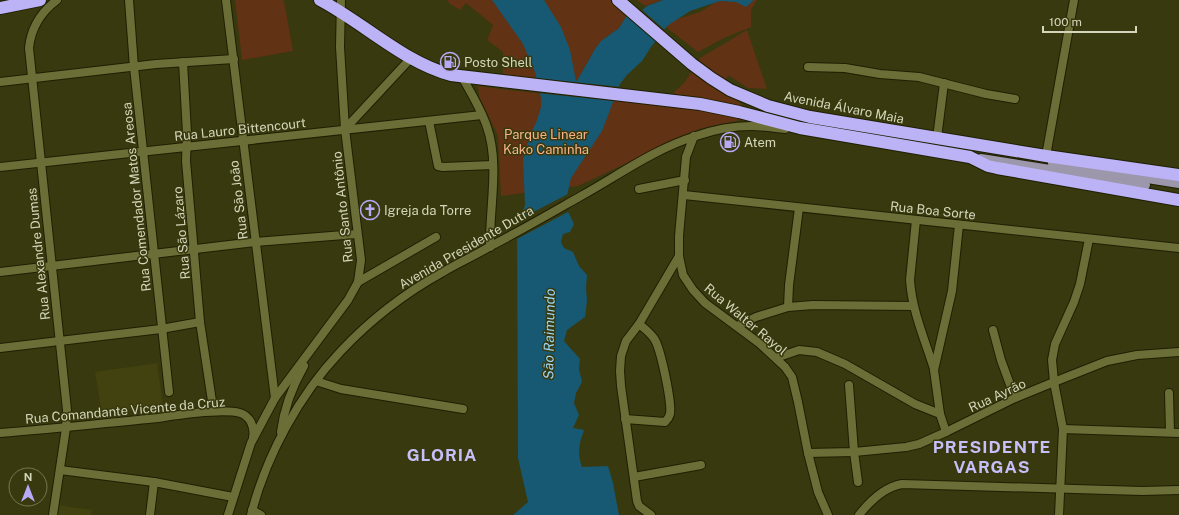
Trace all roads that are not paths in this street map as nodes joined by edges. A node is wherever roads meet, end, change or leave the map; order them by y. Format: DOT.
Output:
graph roads {
  1 [pos="40,0"];
  2 [pos="57,0"];
  3 [pos="129,0"];
  4 [pos="226,0"];
  5 [pos="320,0"];
  6 [pos="618,0"];
  7 [pos="1074,0"];
  8 [pos="340,6"];
  9 [pos="0,8"];
  10 [pos="410,58"];
  11 [pos="234,59"];
  12 [pos="183,62"];
  13 [pos="134,67"];
  14 [pos="808,67"];
  15 [pos="462,77"];
  16 [pos="32,78"];
  17 [pos="0,82"];
  18 [pos="944,83"];
  19 [pos="1016,99"];
  20 [pos="482,115"];
  21 [pos="429,121"];
  22 [pos="743,126"];
  23 [pos="800,128"];
  24 [pos="345,129"];
  25 [pos="694,136"];
  26 [pos="937,138"];
  27 [pos="244,140"];
  28 [pos="680,142"];
  29 [pos="187,147"];
  30 [pos="144,151"];
  31 [pos="970,157"];
  32 [pos="686,158"];
  33 [pos="1041,161"];
  34 [pos="41,162"];
  35 [pos="493,165"];
  36 [pos="0,167"];
  37 [pos="1179,175"];
  38 [pos="684,180"];
  39 [pos="1179,183"];
  40 [pos="639,189"];
  41 [pos="1179,190"];
  42 [pos="684,195"];
  43 [pos="1179,200"];
  44 [pos="799,208"];
  45 [pos="916,220"];
  46 [pos="959,225"];
  47 [pos="357,234"];
  48 [pos="436,237"];
  49 [pos="1089,239"];
  50 [pos="255,242"];
  51 [pos="490,247"];
  52 [pos="195,248"];
  53 [pos="1179,248"];
  54 [pos="154,254"];
  55 [pos="679,256"];
  56 [pos="51,267"];
  57 [pos="0,272"];
  58 [pos="358,282"];
  59 [pos="913,306"];
  60 [pos="788,307"];
  61 [pos="200,322"];
  62 [pos="639,324"];
  63 [pos="737,326"];
  64 [pos="161,328"];
  65 [pos="993,330"];
  66 [pos="322,336"];
  67 [pos="59,340"];
  68 [pos="0,348"];
  69 [pos="1179,352"];
  70 [pos="776,358"];
  71 [pos="934,370"];
  72 [pos="316,381"];
  73 [pos="1054,382"];
  74 [pos="849,385"];
  75 [pos="169,392"];
  76 [pos="1169,393"];
  77 [pos="275,398"];
  78 [pos="1016,398"];
  79 [pos="212,401"];
  80 [pos="463,409"];
  81 [pos="940,414"];
  82 [pos="625,419"];
  83 [pos="66,428"];
  84 [pos="1063,429"];
  85 [pos="946,432"];
  86 [pos="1170,432"];
  87 [pos="0,433"];
  88 [pos="1179,433"];
  89 [pos="281,439"];
  90 [pos="251,443"];
  91 [pos="854,452"];
  92 [pos="808,453"];
  93 [pos="701,466"];
  94 [pos="60,470"];
  95 [pos="634,477"];
  96 [pos="154,482"];
  97 [pos="858,482"];
  98 [pos="1060,489"];
  99 [pos="1179,490"];
  100 [pos="233,497"];
  101 [pos="252,512"];
  102 [pos="53,515"];
  103 [pos="150,515"];
  104 [pos="228,515"];
  105 [pos="261,515"];
  106 [pos="651,515"];
  107 [pos="828,515"];
  108 [pos="859,515"];
  109 [pos="1059,515"];
  1 -- 9 [label="highway"];
  2 -- 16 [label="street, Rua Alexandre Dumas"];
  3 -- 13 [label="street, Rua Comendador Matos Areosa"];
  4 -- 11 [label="street, Rua São João"];
  5 -- 8 [label="highway, Avenida Álvaro Maia"];
  6 -- 26 [label="highway, Avenida Álvaro Maia"];
  7 -- 33 [label="street"];
  8 -- 10 [label="highway, Avenida Álvaro Maia"];
  8 -- 24 [label="street, Rua Santo Antônio"];
  10 -- 15 [label="highway, Avenida Álvaro Maia"];
  10 -- 24 [label="street"];
  11 -- 12 [label="street"];
  11 -- 27 [label="street, Rua São João"];
  12 -- 13 [label="street"];
  12 -- 29 [label="street, Rua São Lázaro"];
  13 -- 16 [label="street"];
  13 -- 30 [label="street, Rua Comendador Matos Areosa"];
  14 -- 18 [label="street"];
  15 -- 20 [label="street"];
  15 -- 23 [label="highway, Avenida Álvaro Maia"];
  16 -- 17 [label="street"];
  16 -- 34 [label="street, Rua Alexandre Dumas"];
  18 -- 19 [label="street"];
  18 -- 26 [label="street"];
  20 -- 21 [label="street, Rua Lauro Bittencourt"];
  20 -- 35 [label="street"];
  21 -- 24 [label="street, Rua Lauro Bittencourt"];
  21 -- 35 [label="street"];
  22 -- 23 [label="street, Avenida Álvaro Maia"];
  22 -- 25 [label="street, Avenida Presidente Dutra"];
  23 -- 31 [label="highway, Avenida Álvaro Maia"];
  24 -- 27 [label="street, Rua Lauro Bittencourt"];
  24 -- 47 [label="street, Rua Santo Antônio"];
  25 -- 28 [label="street, Avenida Presidente Dutra"];
  25 -- 32 [label="street, Rua Walter Rayol"];
  26 -- 33 [label="highway, Avenida Álvaro Maia"];
  27 -- 29 [label="street, Rua Lauro Bittencourt"];
  27 -- 50 [label="street, Rua São João"];
  28 -- 32 [label="street"];
  28 -- 51 [label="street, Avenida Presidente Dutra"];
  29 -- 30 [label="street, Rua Lauro Bittencourt"];
  29 -- 52 [label="street, Rua São Lázaro"];
  30 -- 34 [label="street, Rua Lauro Bittencourt"];
  30 -- 54 [label="street, Rua Comendador Matos Areosa"];
  31 -- 33 [label="main road, Avenida Álvaro Maia"];
  31 -- 43 [label="highway"];
  32 -- 38 [label="street, Rua Walter Rayol"];
  33 -- 37 [label="highway, Avenida Álvaro Maia"];
  33 -- 39 [label="main road, Avenida Álvaro Maia"];
  33 -- 41 [label="main road"];
  34 -- 36 [label="street, Rua Lauro Bittencourt"];
  34 -- 56 [label="street, Rua Alexandre Dumas"];
  35 -- 51 [label="street"];
  38 -- 40 [label="street"];
  38 -- 42 [label="street, Rua Walter Rayol"];
  42 -- 44 [label="street, Rua Boa Sorte"];
  42 -- 55 [label="street, Rua Walter Rayol"];
  44 -- 45 [label="street, Rua Boa Sorte"];
  44 -- 60 [label="street"];
  45 -- 46 [label="street, Rua Boa Sorte"];
  45 -- 59 [label="street"];
  46 -- 49 [label="street, Rua Boa Sorte"];
  46 -- 71 [label="street"];
  47 -- 50 [label="street"];
  47 -- 58 [label="street, Rua Santo Antônio"];
  48 -- 58 [label="street"];
  49 -- 53 [label="street, Rua Boa Sorte"];
  49 -- 73 [label="street"];
  50 -- 52 [label="street"];
  50 -- 77 [label="street, Rua São João"];
  51 -- 72 [label="street, Avenida Presidente Dutra"];
  52 -- 54 [label="street"];
  52 -- 61 [label="street, Rua São Lázaro"];
  54 -- 56 [label="street"];
  54 -- 64 [label="street, Rua Comendador Matos Areosa"];
  55 -- 62 [label="street"];
  55 -- 63 [label="street, Rua Walter Rayol"];
  56 -- 57 [label="street"];
  56 -- 67 [label="street, Rua Alexandre Dumas"];
  58 -- 66 [label="street, Rua Santo Antônio"];
  59 -- 60 [label="street"];
  59 -- 71 [label="street"];
  60 -- 63 [label="street"];
  61 -- 64 [label="street"];
  61 -- 79 [label="street, Rua São Lázaro"];
  62 -- 82 [label="street"];
  62 -- 82 [label="street"];
  63 -- 70 [label="street, Rua Walter Rayol"];
  64 -- 67 [label="street"];
  64 -- 75 [label="street, Rua Comendador Matos Areosa"];
  65 -- 78 [label="street"];
  66 -- 77 [label="street, Rua Santo Antônio"];
  66 -- 89 [label="street"];
  67 -- 68 [label="street"];
  67 -- 83 [label="street, Rua Alexandre Dumas"];
  69 -- 73 [label="street, Rua Ayrão"];
  70 -- 81 [label="street"];
  70 -- 92 [label="street, Rua Walter Rayol"];
  71 -- 81 [label="street"];
  72 -- 80 [label="street"];
  72 -- 89 [label="street, Avenida Presidente Dutra"];
  73 -- 78 [label="street, Rua Ayrão"];
  73 -- 84 [label="street"];
  74 -- 91 [label="street"];
  76 -- 86 [label="street"];
  77 -- 90 [label="street"];
  78 -- 85 [label="street, Rua Ayrão"];
  81 -- 85 [label="street"];
  82 -- 95 [label="street"];
  83 -- 87 [label="street, Rua Comandante Vicente da Cruz"];
  83 -- 90 [label="street, Rua Comandante Vicente da Cruz"];
  83 -- 94 [label="street, Rua Alexandre Dumas"];
  84 -- 86 [label="street"];
  84 -- 98 [label="street"];
  85 -- 91 [label="street, Rua Ayrão"];
  86 -- 88 [label="street"];
  89 -- 101 [label="street, Avenida Presidente Dutra"];
  90 -- 100 [label="street"];
  91 -- 92 [label="street, Rua Ayrão"];
  91 -- 97 [label="street"];
  92 -- 107 [label="street, Rua Walter Rayol"];
  93 -- 95 [label="street"];
  94 -- 96 [label="street"];
  94 -- 102 [label="street, Rua Alexandre Dumas"];
  95 -- 106 [label="street"];
  96 -- 100 [label="street"];
  96 -- 103 [label="street"];
  98 -- 99 [label="street"];
  98 -- 108 [label="street"];
  98 -- 109 [label="street"];
  100 -- 104 [label="street"];
  101 -- 105 [label="street"];
}
